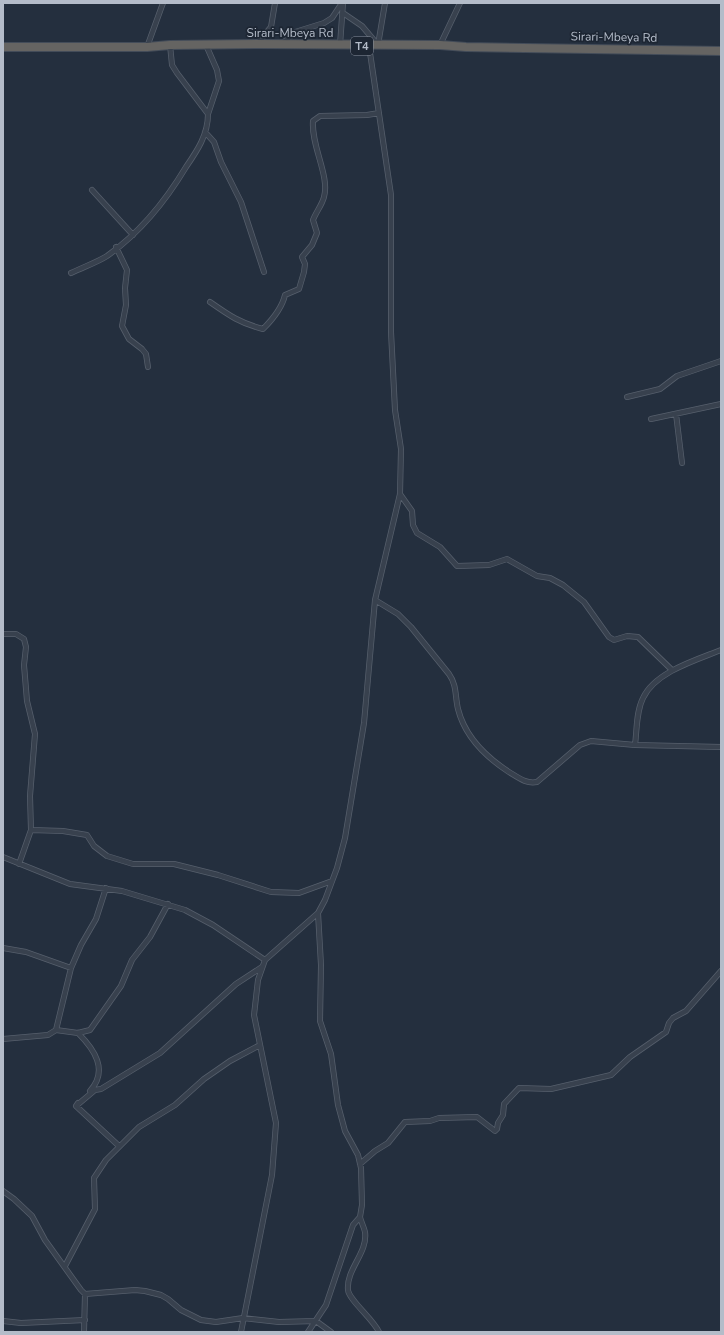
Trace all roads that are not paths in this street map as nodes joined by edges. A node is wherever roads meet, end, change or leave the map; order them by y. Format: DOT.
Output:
graph roads {
  1 [pos="163,3"];
  2 [pos="275,3"];
  3 [pos="343,3"];
  4 [pos="385,3"];
  5 [pos="460,3"];
  6 [pos="343,13"];
  7 [pos="257,44"];
  8 [pos="170,45"];
  9 [pos="206,45"];
  10 [pos="281,45"];
  11 [pos="340,45"];
  12 [pos="378,45"];
  13 [pos="440,45"];
  14 [pos="369,46"];
  15 [pos="3,47"];
  16 [pos="147,47"];
  17 [pos="721,51"];
  18 [pos="379,113"];
  19 [pos="208,114"];
  20 [pos="205,132"];
  21 [pos="92,190"];
  22 [pos="133,235"];
  23 [pos="116,248"];
  24 [pos="264,272"];
  25 [pos="71,273"];
  26 [pos="210,302"];
  27 [pos="721,361"];
  28 [pos="148,366"];
  29 [pos="627,397"];
  30 [pos="721,404"];
  31 [pos="676,414"];
  32 [pos="651,419"];
  33 [pos="682,463"];
  34 [pos="400,494"];
  35 [pos="375,600"];
  36 [pos="3,634"];
  37 [pos="721,650"];
  38 [pos="672,670"];
  39 [pos="635,744"];
  40 [pos="721,748"];
  41 [pos="30,830"];
  42 [pos="3,857"];
  43 [pos="19,864"];
  44 [pos="332,881"];
  45 [pos="106,888"];
  46 [pos="168,904"];
  47 [pos="318,913"];
  48 [pos="3,948"];
  49 [pos="265,960"];
  50 [pos="71,968"];
  51 [pos="262,968"];
  52 [pos="721,971"];
  53 [pos="56,1030"];
  54 [pos="78,1033"];
  55 [pos="3,1039"];
  56 [pos="260,1045"];
  57 [pos="76,1106"];
  58 [pos="119,1146"];
  59 [pos="360,1164"];
  60 [pos="3,1191"];
  61 [pos="360,1217"];
  62 [pos="65,1266"];
  63 [pos="85,1294"];
  64 [pos="243,1318"];
  65 [pos="84,1320"];
  66 [pos="3,1321"];
  67 [pos="316,1321"];
  68 [pos="84,1332"];
  69 [pos="241,1332"];
  70 [pos="308,1332"];
  71 [pos="331,1332"];
  72 [pos="379,1332"];
  1 -- 16 [label="street"];
  2 -- 7 [label="street"];
  3 -- 6 [label="street"];
  3 -- 10 [label="street"];
  4 -- 12 [label="street"];
  5 -- 13 [label="street"];
  6 -- 11 [label="street"];
  6 -- 12 [label="street"];
  7 -- 9 [label="highway, Sirari-Mbeya Rd / T4"];
  7 -- 10 [label="highway, Sirari-Mbeya Rd / T4"];
  8 -- 9 [label="highway, Sirari-Mbeya Rd / T4"];
  8 -- 16 [label="highway, Sirari-Mbeya Rd / T4"];
  8 -- 19 [label="street"];
  9 -- 19 [label="street"];
  10 -- 11 [label="highway, Sirari-Mbeya Rd / T4"];
  11 -- 14 [label="highway, Sirari-Mbeya Rd / T4"];
  12 -- 13 [label="highway, Sirari-Mbeya Rd / T4"];
  12 -- 14 [label="highway, Sirari-Mbeya Rd / T4"];
  13 -- 17 [label="highway, Sirari-Mbeya Rd / T4"];
  14 -- 18 [label="street"];
  15 -- 16 [label="highway, Sirari-Mbeya Rd / T4"];
  18 -- 26 [label="street"];
  18 -- 34 [label="street"];
  19 -- 20 [label="street"];
  20 -- 22 [label="street"];
  20 -- 24 [label="street"];
  21 -- 22 [label="street"];
  22 -- 23 [label="street"];
  23 -- 25 [label="street"];
  23 -- 28 [label="street"];
  27 -- 29 [label="street"];
  30 -- 31 [label="street"];
  31 -- 32 [label="street"];
  31 -- 33 [label="street"];
  34 -- 35 [label="street"];
  34 -- 38 [label="street"];
  35 -- 39 [label="street"];
  35 -- 44 [label="street"];
  36 -- 41 [label="street"];
  37 -- 38 [label="street"];
  38 -- 39 [label="street"];
  39 -- 40 [label="street"];
  41 -- 43 [label="street"];
  41 -- 44 [label="street"];
  42 -- 43 [label="street"];
  43 -- 45 [label="street"];
  44 -- 47 [label="street"];
  45 -- 46 [label="street"];
  45 -- 50 [label="street"];
  46 -- 49 [label="street"];
  46 -- 54 [label="street"];
  47 -- 49 [label="street"];
  47 -- 59 [label="street"];
  48 -- 50 [label="street"];
  49 -- 51 [label="street"];
  50 -- 53 [label="street"];
  51 -- 56 [label="street"];
  51 -- 57 [label="street"];
  52 -- 59 [label="street"];
  53 -- 54 [label="street"];
  53 -- 55 [label="street"];
  54 -- 57 [label="street"];
  56 -- 58 [label="street"];
  56 -- 64 [label="street"];
  57 -- 58 [label="street"];
  58 -- 62 [label="street"];
  59 -- 61 [label="street"];
  60 -- 62 [label="street"];
  61 -- 67 [label="street"];
  61 -- 72 [label="street"];
  62 -- 63 [label="street"];
  63 -- 64 [label="street"];
  63 -- 65 [label="street"];
  64 -- 67 [label="street"];
  64 -- 69 [label="street"];
  65 -- 66 [label="street"];
  65 -- 68 [label="street"];
  67 -- 70 [label="street"];
  67 -- 71 [label="street"];
}
